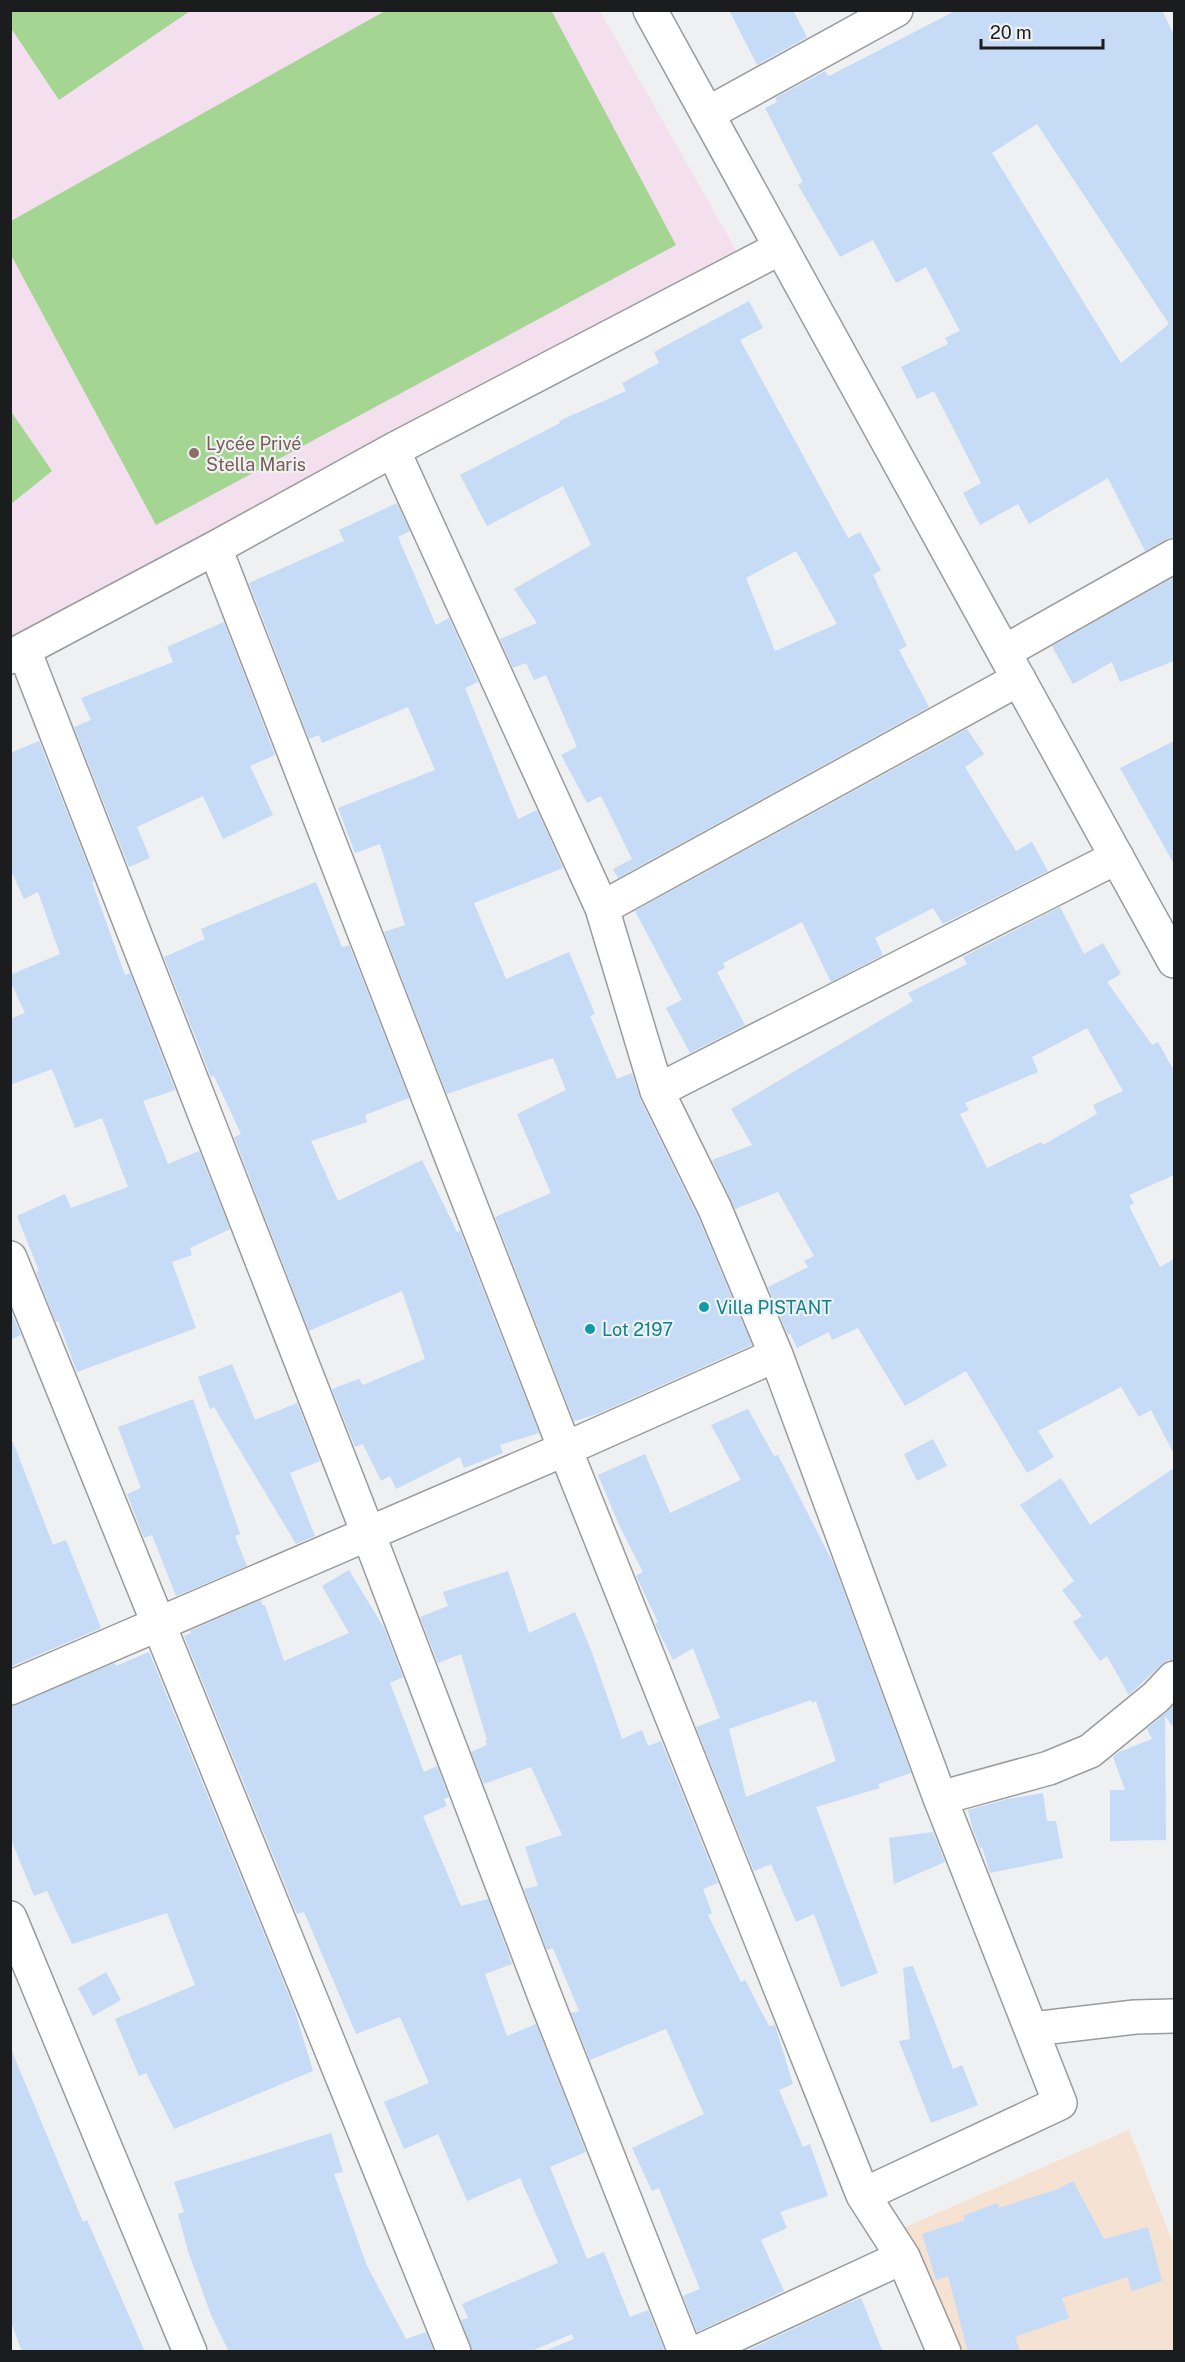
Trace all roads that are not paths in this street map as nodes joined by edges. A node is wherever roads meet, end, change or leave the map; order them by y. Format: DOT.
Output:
graph roads {
  1 [pos="650,10"];
  2 [pos="896,10"];
  3 [pos="707,114"];
  4 [pos="780,248"];
  5 [pos="393,450"];
  6 [pos="215,548"];
  7 [pos="1174,556"];
  8 [pos="17,653"];
  9 [pos="1011,666"];
  10 [pos="1117,857"];
  11 [pos="602,908"];
  12 [pos="1174,961"];
  13 [pos="657,1091"];
  14 [pos="10,1258"];
  15 [pos="776,1355"];
  16 [pos="565,1449"];
  17 [pos="368,1533"];
  18 [pos="157,1623"];
  19 [pos="1174,1678"];
  20 [pos="10,1688"];
  21 [pos="940,1798"];
  22 [pos="10,1918"];
  23 [pos="1174,2016"];
  24 [pos="1033,2029"];
  25 [pos="863,2195"];
  26 [pos="903,2257"];
  27 [pos="190,2352"];
  28 [pos="454,2352"];
  29 [pos="685,2352"];
  30 [pos="698,2352"];
  31 [pos="944,2352"];
  1 -- 3 [label="street"];
  2 -- 3 [label="street"];
  3 -- 4 [label="street"];
  4 -- 5 [label="street"];
  4 -- 9 [label="street"];
  5 -- 6 [label="street"];
  5 -- 11 [label="street"];
  6 -- 8 [label="street"];
  6 -- 16 [label="street"];
  7 -- 9 [label="street"];
  8 -- 17 [label="street"];
  9 -- 10 [label="street"];
  9 -- 11 [label="street"];
  10 -- 12 [label="street"];
  10 -- 13 [label="street"];
  11 -- 13 [label="street"];
  13 -- 15 [label="street"];
  14 -- 18 [label="street"];
  15 -- 16 [label="street"];
  15 -- 21 [label="street"];
  16 -- 17 [label="street"];
  16 -- 25 [label="street"];
  17 -- 18 [label="street"];
  17 -- 29 [label="street"];
  18 -- 20 [label="street"];
  18 -- 28 [label="street"];
  19 -- 21 [label="street"];
  21 -- 24 [label="street"];
  22 -- 27 [label="street"];
  23 -- 24 [label="street"];
  24 -- 25 [label="street"];
  25 -- 26 [label="street"];
  26 -- 30 [label="street"];
  26 -- 31 [label="street"];
}
